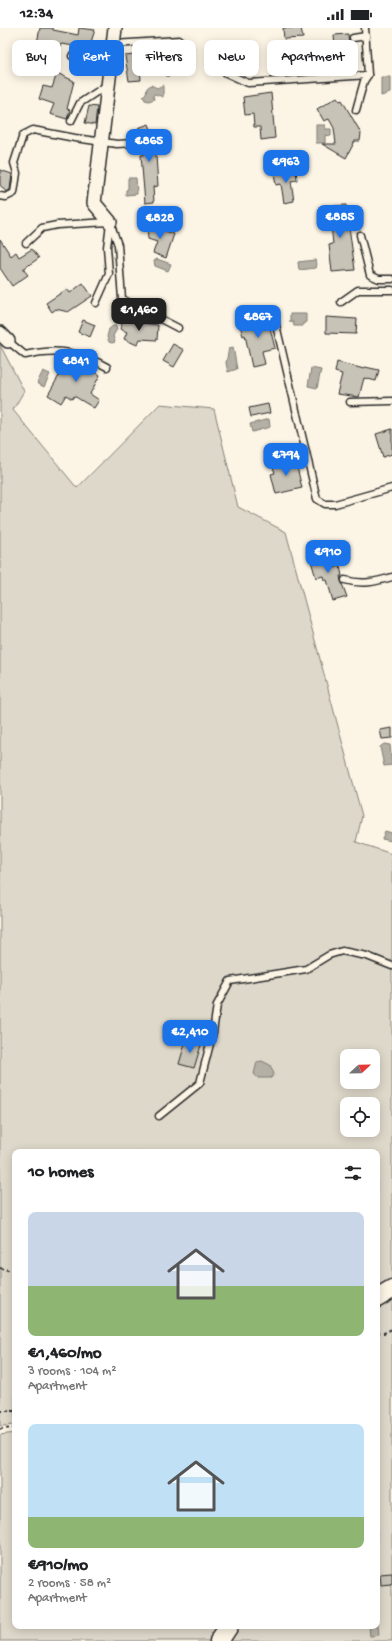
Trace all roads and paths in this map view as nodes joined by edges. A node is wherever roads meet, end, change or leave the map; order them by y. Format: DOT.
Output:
graph roads {
  1 [pos="115,28"];
  2 [pos="365,28"];
  3 [pos="366,36"];
  4 [pos="353,38"];
  5 [pos="114,40"];
  6 [pos="368,75"];
  7 [pos="110,76"];
  8 [pos="233,76"];
  9 [pos="109,84"];
  10 [pos="356,110"];
  11 [pos="72,121"];
  12 [pos="101,141"];
  13 [pos="133,143"];
  14 [pos="0,196"];
  15 [pos="110,222"];
  16 [pos="360,235"];
  17 [pos="26,243"];
  18 [pos="392,279"];
  19 [pos="392,290"];
  20 [pos="341,302"];
  21 [pos="96,303"];
  22 [pos="276,325"];
  23 [pos="178,328"];
  24 [pos="4,337"];
  25 [pos="107,367"];
  26 [pos="392,401"];
  27 [pos="350,402"];
  28 [pos="392,488"];
  29 [pos="392,577"];
  30 [pos="345,580"];
  31 [pos="392,966"];
  32 [pos="158,1116"];
  33 [pos="0,1269"];
  34 [pos="12,1271"];
  35 [pos="392,1288"];
  36 [pos="380,1296"];
  37 [pos="392,1329"];
  38 [pos="380,1333"];
  39 [pos="0,1411"];
  40 [pos="12,1411"];
  41 [pos="12,1428"];
  42 [pos="0,1430"];
  43 [pos="227,1629"];
  44 [pos="219,1641"];
  1 -- 5 [label="street"];
  2 -- 3 [label="lane"];
  3 -- 4 [label="lane"];
  3 -- 6 [label="lane"];
  6 -- 8 [label="lane"];
  6 -- 10 [label="lane"];
  7 -- 9 [label="street"];
  9 -- 11 [label="lane"];
  9 -- 12 [label="street"];
  12 -- 13 [label="lane"];
  12 -- 14 [label="lane"];
  12 -- 15 [label="street"];
  15 -- 17 [label="lane"];
  15 -- 21 [label="lane"];
  15 -- 23 [label="lane"];
  16 -- 18 [label="lane"];
  19 -- 20 [label="lane"];
  22 -- 28 [label="lane"];
  24 -- 25 [label="lane"];
  26 -- 27 [label="lane"];
  29 -- 30 [label="lane"];
  31 -- 32 [label="lane"];
  33 -- 34 [label="path"];
  35 -- 36 [label="street"];
  37 -- 38 [label="path"];
  39 -- 40 [label="path"];
  41 -- 42 [label="path"];
  43 -- 44 [label="street"];
}
